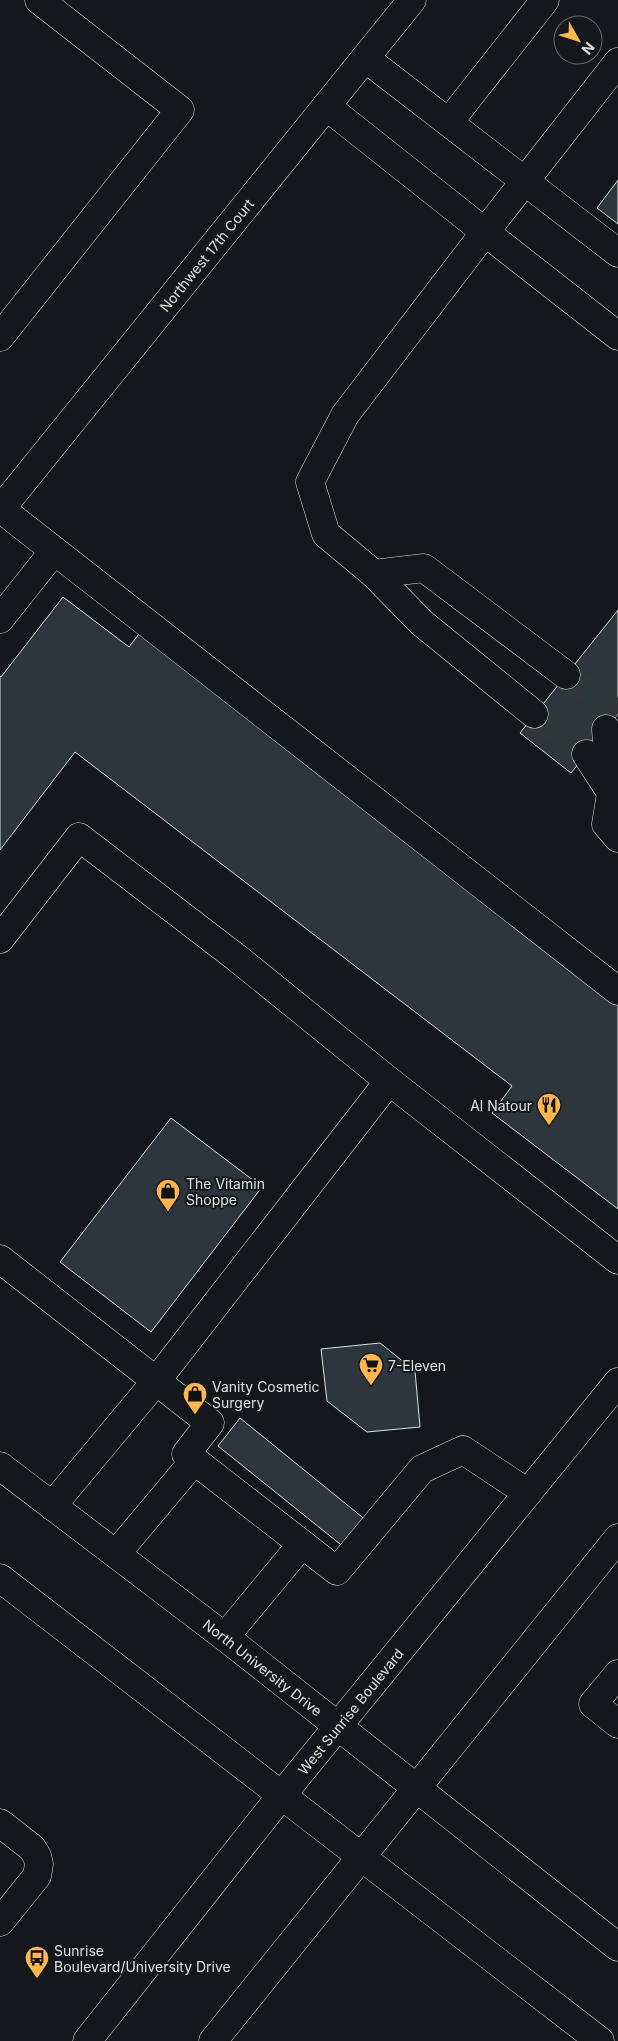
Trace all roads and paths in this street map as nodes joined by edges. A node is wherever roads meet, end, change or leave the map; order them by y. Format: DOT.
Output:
graph roads {
  1 [pos="38,0"];
  2 [pos="412,0"];
  3 [pos="545,0"];
  4 [pos="365,58"];
  5 [pos="618,62"];
  6 [pos="326,106"];
  7 [pos="449,122"];
  8 [pos="525,181"];
  9 [pos="485,232"];
  10 [pos="618,253"];
  11 [pos="618,336"];
  12 [pos="0,337"];
  13 [pos="0,509"];
  14 [pos="54,551"];
  15 [pos="374,574"];
  16 [pos="0,619"];
  17 [pos="602,741"];
  18 [pos="611,792"];
  19 [pos="618,838"];
  20 [pos="0,939"];
  21 [pos="618,991"];
  22 [pos="389,1081"];
  23 [pos="0,1259"];
  24 [pos="618,1260"];
  25 [pos="157,1380"];
  26 [pos="618,1382"];
  27 [pos="194,1461"];
  28 [pos="0,1466"];
  29 [pos="528,1493"];
  30 [pos="52,1506"];
  31 [pos="618,1538"];
  32 [pos="302,1544"];
  33 [pos="116,1554"];
  34 [pos="0,1578"];
  35 [pos="225,1638"];
  36 [pos="618,1674"];
  37 [pos="618,1724"];
  38 [pos="338,1727"];
  39 [pos="417,1788"];
  40 [pos="282,1796"];
  41 [pos="0,1823"];
  42 [pos="362,1855"];
  43 [pos="0,1922"];
  44 [pos="618,1947"];
  45 [pos="87,2041"];
  46 [pos="213,2041"];
  47 [pos="599,2041"];
  1 -- 12 [label="main road"];
  2 -- 4 [label="main road, Northwest 17th Court"];
  3 -- 7 [label="main road"];
  4 -- 6 [label="main road, Northwest 17th Court"];
  4 -- 7 [label="main road"];
  5 -- 8 [label="main road"];
  6 -- 9 [label="main road"];
  6 -- 13 [label="main road, Northwest 17th Court"];
  7 -- 8 [label="main road"];
  8 -- 9 [label="main road"];
  8 -- 10 [label="main road"];
  9 -- 11 [label="main road"];
  9 -- 15 [label="main road"];
  13 -- 14 [label="main road"];
  14 -- 16 [label="main road"];
  14 -- 21 [label="main road"];
  15 -- 15 [label="main road"];
  17 -- 18 [label="main road"];
  17 -- 18 [label="main road"];
  18 -- 19 [label="main road"];
  20 -- 22 [label="main road"];
  22 -- 24 [label="main road"];
  22 -- 25 [label="main road"];
  23 -- 25 [label="main road"];
  25 -- 27 [label="main road"];
  25 -- 30 [label="main road"];
  26 -- 29 [label="main road, West Sunrise Boulevard"];
  27 -- 32 [label="main road"];
  27 -- 33 [label="main road"];
  28 -- 30 [label="main road, North University Drive"];
  29 -- 32 [label="main road"];
  29 -- 38 [label="main road, West Sunrise Boulevard"];
  30 -- 33 [label="main road, North University Drive"];
  31 -- 39 [label="main road"];
  32 -- 35 [label="main road"];
  33 -- 35 [label="main road, North University Drive"];
  34 -- 40 [label="main road"];
  35 -- 38 [label="main road, North University Drive"];
  36 -- 37 [label="main road"];
  38 -- 39 [label="main road, North University Drive"];
  38 -- 40 [label="main road, West Sunrise Boulevard"];
  39 -- 42 [label="main road"];
  39 -- 44 [label="main road, North University Drive"];
  40 -- 42 [label="main road"];
  40 -- 45 [label="main road, West Sunrise Boulevard"];
  41 -- 43 [label="main road"];
  42 -- 46 [label="main road"];
  42 -- 47 [label="main road"];
}
